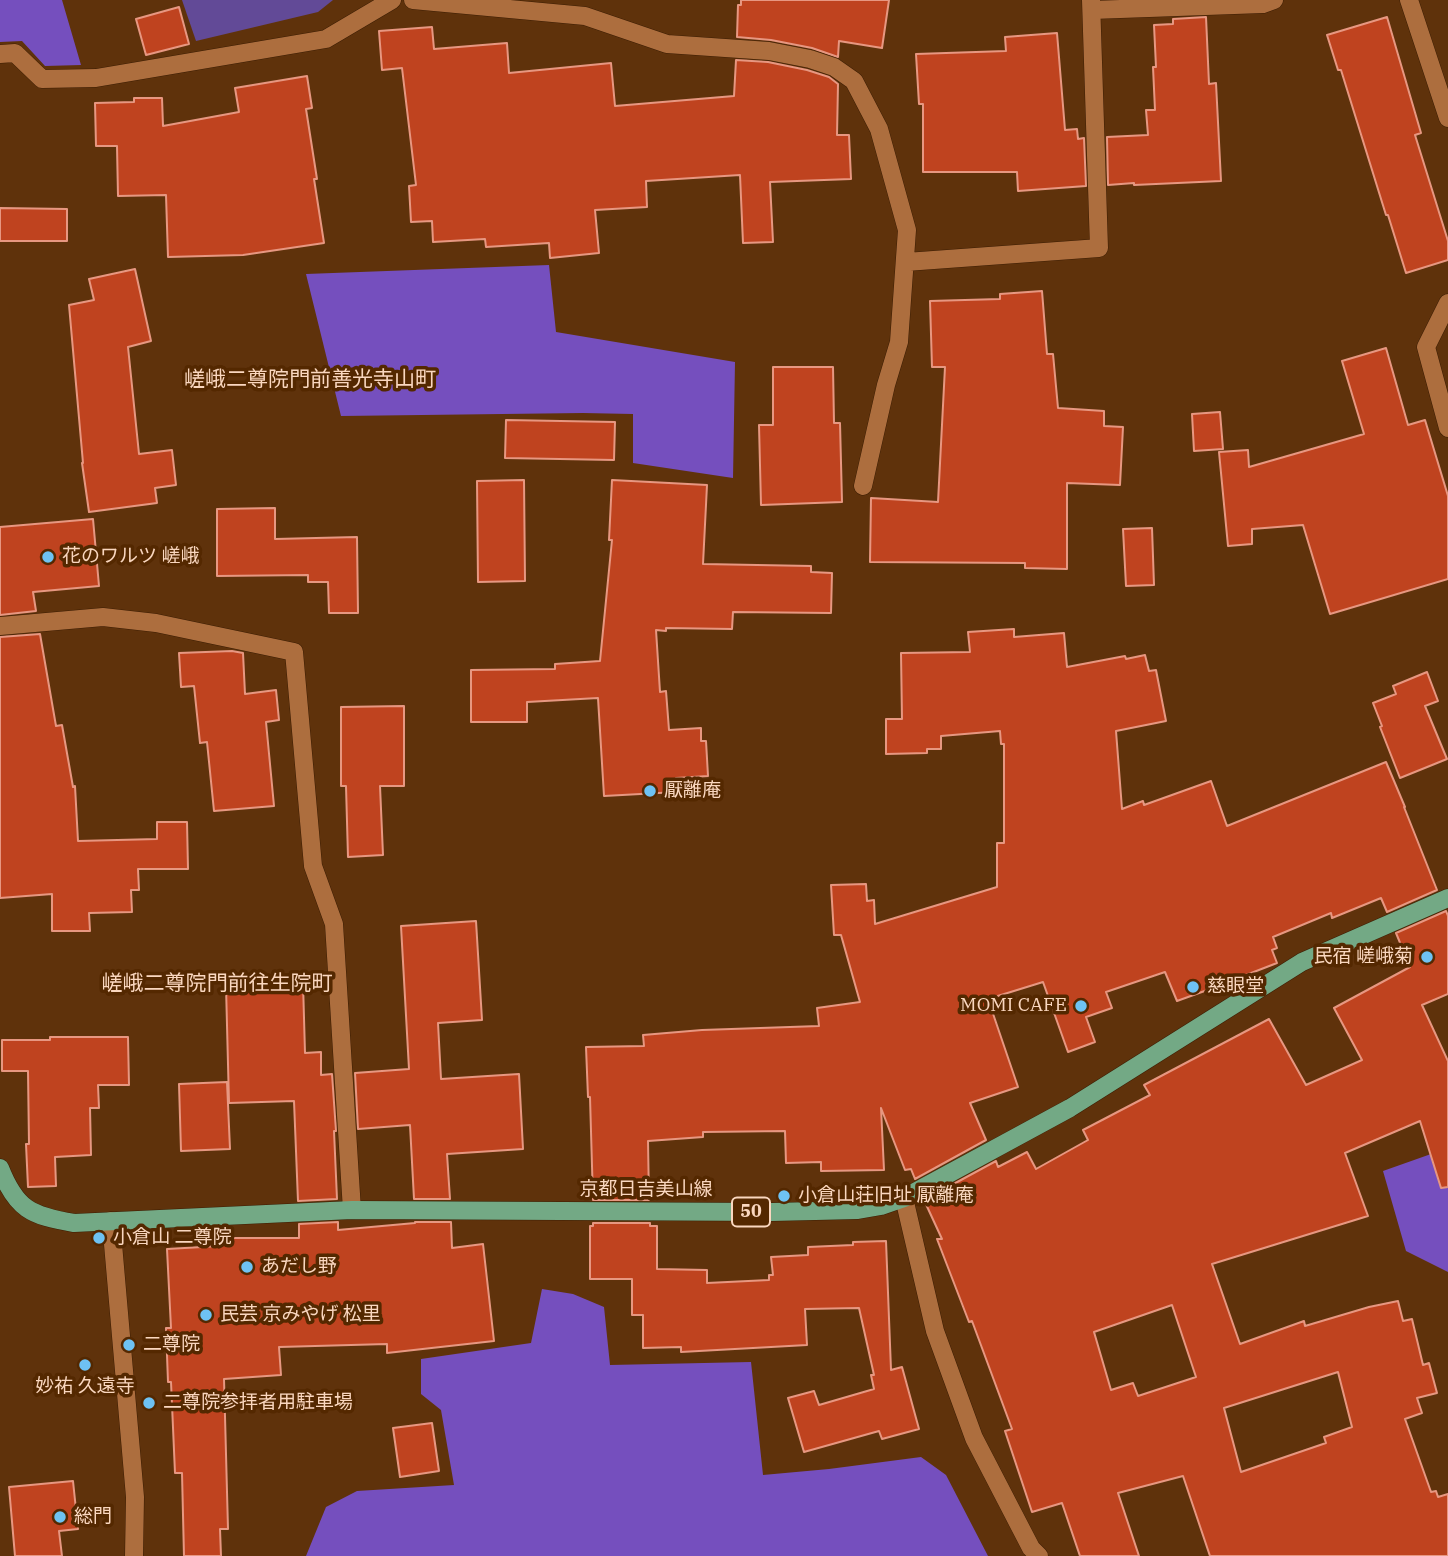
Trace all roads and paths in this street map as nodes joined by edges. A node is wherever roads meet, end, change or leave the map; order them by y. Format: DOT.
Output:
graph roads {
  1 [pos="392,0"];
  2 [pos="413,0"];
  3 [pos="1274,0"];
  4 [pos="1409,0"];
  5 [pos="1092,5"];
  6 [pos="0,54"];
  7 [pos="1448,118"];
  8 [pos="906,262"];
  9 [pos="1448,303"];
  10 [pos="1448,428"];
  11 [pos="863,486"];
  12 [pos="0,626"];
  13 [pos="1448,898"];
  14 [pos="0,1168"];
  15 [pos="904,1198"];
  16 [pos="352,1210"];
  17 [pos="111,1221"];
  18 [pos="134,1556"];
  19 [pos="1039,1556"];
  1 -- 6 [label="street"];
  2 -- 8 [label="street"];
  3 -- 5 [label="street"];
  4 -- 7 [label="street"];
  5 -- 8 [label="street"];
  8 -- 11 [label="street"];
  9 -- 10 [label="street"];
  12 -- 16 [label="street"];
  13 -- 15 [label="main road, 京都日吉美山線 / 50"];
  14 -- 17 [label="main road, 京都日吉美山線 / 50"];
  15 -- 16 [label="main road, 京都日吉美山線 / 50"];
  15 -- 19 [label="street"];
  16 -- 17 [label="main road, 京都日吉美山線 / 50"];
  17 -- 18 [label="street"];
}
